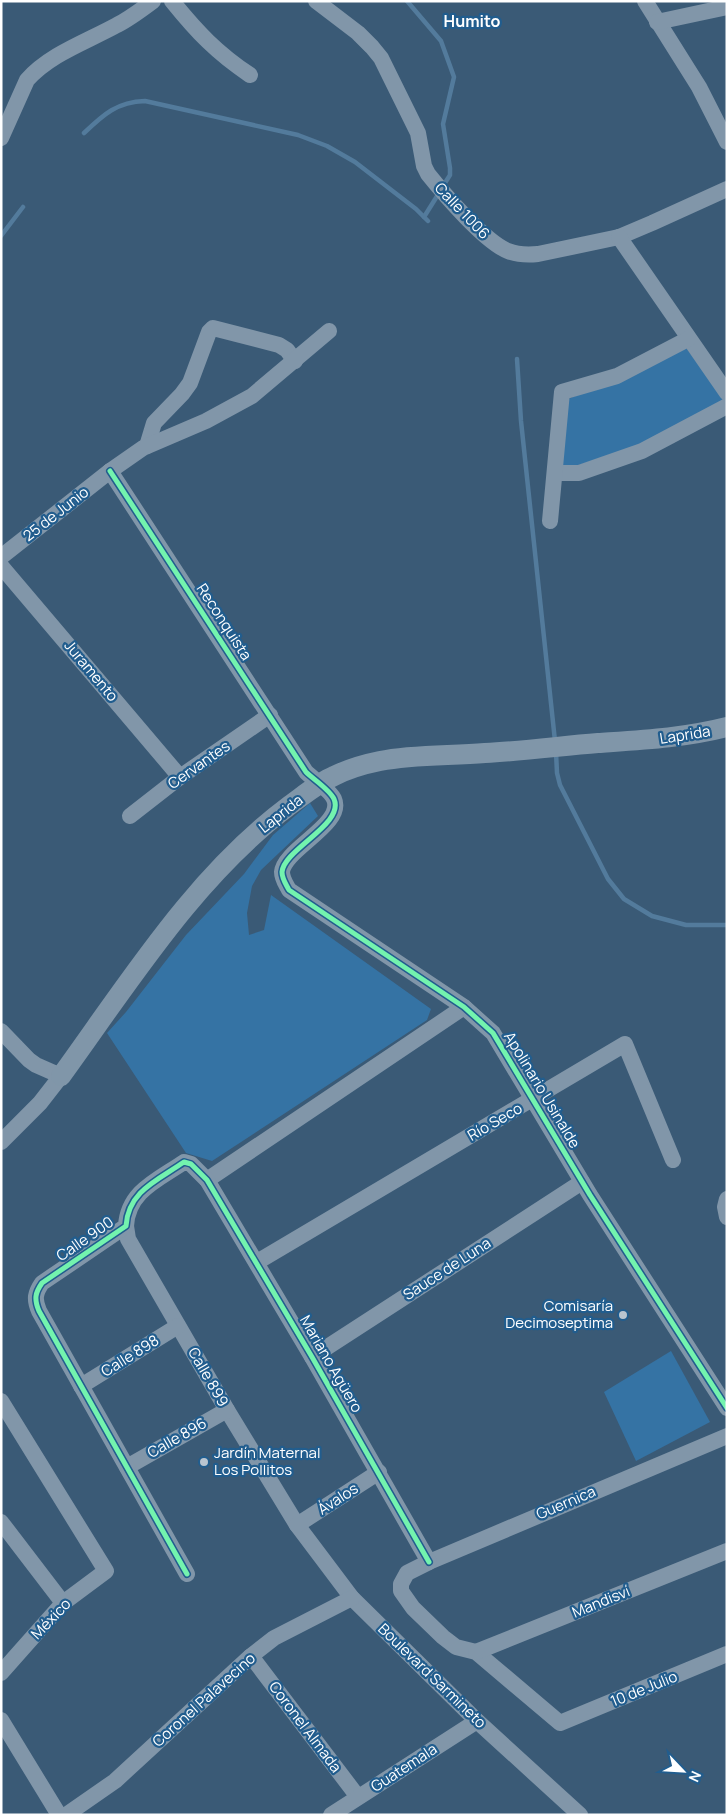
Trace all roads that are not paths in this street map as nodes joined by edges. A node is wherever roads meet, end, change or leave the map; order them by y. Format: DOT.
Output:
graph roads {
  1 [pos="153,1"];
  2 [pos="172,1"];
  3 [pos="316,1"];
  4 [pos="645,1"];
  5 [pos="727,7"];
  6 [pos="657,22"];
  7 [pos="250,75"];
  8 [pos="1,138"];
  9 [pos="727,142"];
  10 [pos="727,189"];
  11 [pos="619,237"];
  12 [pos="329,331"];
  13 [pos="688,339"];
  14 [pos="295,360"];
  15 [pos="727,393"];
  16 [pos="727,406"];
  17 [pos="147,446"];
  18 [pos="110,471"];
  19 [pos="556,473"];
  20 [pos="550,521"];
  21 [pos="1,557"];
  22 [pos="1,566"];
  23 [pos="270,715"];
  24 [pos="727,727"];
  25 [pos="180,777"];
  26 [pos="319,784"];
  27 [pos="130,816"];
  28 [pos="464,1007"];
  29 [pos="1,1031"];
  30 [pos="61,1076"];
  31 [pos="534,1100"];
  32 [pos="1,1142"];
  33 [pos="673,1160"];
  34 [pos="207,1180"];
  35 [pos="582,1182"];
  36 [pos="727,1200"];
  37 [pos="727,1217"];
  38 [pos="126,1226"];
  39 [pos="257,1262"];
  40 [pos="178,1326"];
  41 [pos="312,1357"];
  42 [pos="81,1386"];
  43 [pos="1,1401"];
  44 [pos="727,1408"];
  45 [pos="227,1410"];
  46 [pos="727,1436"];
  47 [pos="127,1466"];
  48 [pos="379,1472"];
  49 [pos="1,1522"];
  50 [pos="297,1525"];
  51 [pos="727,1551"];
  52 [pos="429,1562"];
  53 [pos="187,1574"];
  54 [pos="352,1598"];
  55 [pos="62,1603"];
  56 [pos="476,1652"];
  57 [pos="727,1654"];
  58 [pos="251,1656"];
  59 [pos="1,1673"];
  60 [pos="1,1720"];
  61 [pos="477,1721"];
  62 [pos="358,1797"];
  63 [pos="59,1815"];
  64 [pos="66,1815"];
  65 [pos="331,1815"];
  66 [pos="580,1815"];
  1 -- 8 [label="street"];
  2 -- 7 [label="street"];
  3 -- 11 [label="street, Calle 1006"];
  4 -- 6 [label="street"];
  5 -- 6 [label="street"];
  6 -- 9 [label="street"];
  10 -- 11 [label="street, Calle 1006"];
  11 -- 13 [label="street"];
  12 -- 14 [label="street, 25 de Junio"];
  13 -- 15 [label="street"];
  13 -- 19 [label="street"];
  14 -- 17 [label="street, 25 de Junio"];
  14 -- 17 [label="street"];
  16 -- 19 [label="street"];
  17 -- 18 [label="street, 25 de Junio"];
  18 -- 21 [label="street, 25 de Junio"];
  18 -- 23 [label="street, Reconquista"];
  19 -- 20 [label="street"];
  22 -- 25 [label="street, Juramento"];
  23 -- 25 [label="street, Cervantes"];
  23 -- 26 [label="street, Reconquista"];
  24 -- 26 [label="main road, Laprida"];
  25 -- 27 [label="street, Cervantes"];
  26 -- 28 [label="street, Apolinario Usinalde"];
  26 -- 30 [label="main road, Laprida"];
  28 -- 31 [label="street, Apolinario Usinalde"];
  28 -- 34 [label="street"];
  29 -- 30 [label="street"];
  30 -- 32 [label="street, Laprida"];
  31 -- 33 [label="street, Río Seco"];
  31 -- 35 [label="street, Apolinario Usinalde"];
  31 -- 39 [label="street, Río Seco"];
  34 -- 38 [label="street, Calle 900"];
  34 -- 39 [label="street, Mariano Agüero"];
  35 -- 41 [label="street, Sauce de Luna"];
  35 -- 44 [label="street, Apolinario Usinalde"];
  36 -- 37 [label="street"];
  38 -- 40 [label="street, Calle 899"];
  38 -- 42 [label="street, Calle 900"];
  39 -- 41 [label="street, Mariano Agüero"];
  40 -- 42 [label="street, Calle 898"];
  40 -- 45 [label="street, Calle 899"];
  41 -- 48 [label="street, Mariano Agüero"];
  42 -- 47 [label="street"];
  43 -- 55 [label="street, México"];
  45 -- 47 [label="street, Calle 896"];
  45 -- 50 [label="street, Calle 899"];
  46 -- 52 [label="street, Guernica"];
  47 -- 53 [label="street"];
  48 -- 50 [label="street, Ávalos"];
  48 -- 52 [label="street, Mariano Agüero"];
  49 -- 55 [label="street"];
  50 -- 54 [label="street, Boulevard Sarmineto"];
  51 -- 56 [label="street, Mandisví"];
  52 -- 56 [label="street, Guernica"];
  54 -- 58 [label="street, Coronel Palavecino"];
  54 -- 61 [label="street, Boulevard Sarmineto"];
  55 -- 59 [label="street, México"];
  56 -- 57 [label="street, 10 de Julio"];
  58 -- 62 [label="street, Coronel Almada"];
  58 -- 64 [label="street, Coronel Palavecino"];
  60 -- 63 [label="street"];
  61 -- 62 [label="street, Guatemala"];
  61 -- 66 [label="street, Boulevard Sarmineto"];
  62 -- 65 [label="street, Guatemala"];
}
